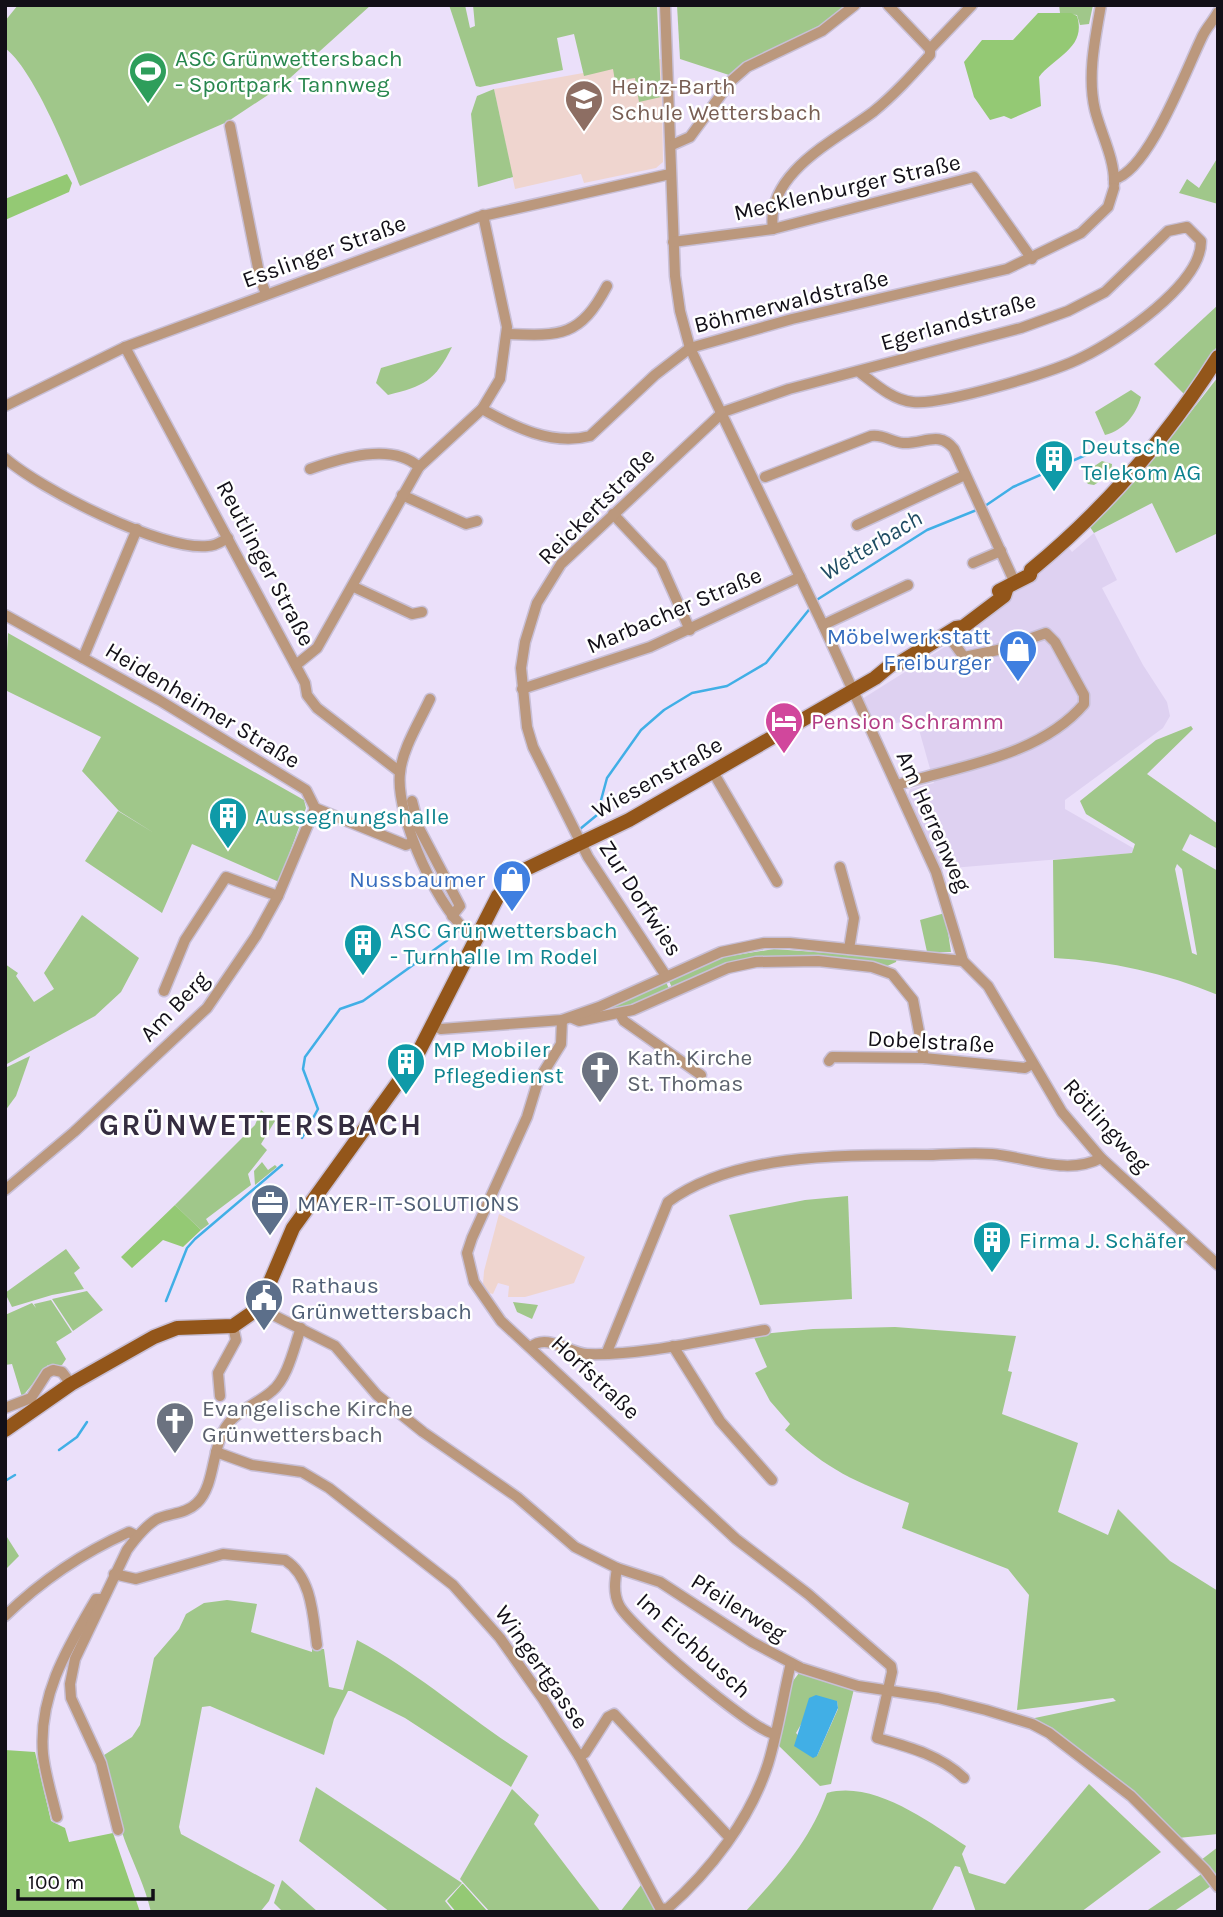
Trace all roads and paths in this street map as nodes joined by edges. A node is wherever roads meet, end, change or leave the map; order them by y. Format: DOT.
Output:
graph roads {
  1 [pos="665,5"];
  2 [pos="855,5"];
  3 [pos="888,5"];
  4 [pos="972,5"];
  5 [pos="1101,5"];
  6 [pos="1218,12"];
  7 [pos="930,49"];
  8 [pos="230,126"];
  9 [pos="672,145"];
  10 [pos="670,174"];
  11 [pos="1114,185"];
  12 [pos="483,215"];
  13 [pos="773,229"];
  14 [pos="673,242"];
  15 [pos="1032,259"];
  16 [pos="607,286"];
  17 [pos="266,294"];
  18 [pos="507,334"];
  19 [pos="125,347"];
  20 [pos="690,348"];
  21 [pos="1218,357"];
  22 [pos="858,371"];
  23 [pos="5,406"];
  24 [pos="482,409"];
  25 [pos="723,412"];
  26 [pos="5,458"];
  27 [pos="419,467"];
  28 [pos="310,469"];
  29 [pos="965,475"];
  30 [pos="765,477"];
  31 [pos="402,495"];
  32 [pos="613,514"];
  33 [pos="477,521"];
  34 [pos="857,525"];
  35 [pos="137,529"];
  36 [pos="228,538"];
  37 [pos="1001,551"];
  38 [pos="973,563"];
  39 [pos="800,578"];
  40 [pos="908,585"];
  41 [pos="1013,585"];
  42 [pos="354,587"];
  43 [pos="422,612"];
  44 [pos="5,615"];
  45 [pos="823,625"];
  46 [pos="690,630"];
  47 [pos="951,631"];
  48 [pos="83,658"];
  49 [pos="296,665"];
  50 [pos="522,689"];
  51 [pos="851,692"];
  52 [pos="430,699"];
  53 [pos="400,772"];
  54 [pos="713,772"];
  55 [pos="897,785"];
  56 [pos="412,801"];
  57 [pos="315,808"];
  58 [pos="412,842"];
  59 [pos="580,843"];
  60 [pos="840,867"];
  61 [pos="776,883"];
  62 [pos="278,895"];
  63 [pos="452,916"];
  64 [pos="476,939"];
  65 [pos="849,949"];
  66 [pos="963,961"];
  67 [pos="666,976"];
  68 [pos="164,991"];
  69 [pos="620,1014"];
  70 [pos="567,1018"];
  71 [pos="433,1025"];
  72 [pos="924,1058"];
  73 [pos="829,1061"];
  74 [pos="1032,1065"];
  75 [pos="701,1075"];
  76 [pos="1101,1158"];
  77 [pos="5,1190"];
  78 [pos="1218,1265"];
  79 [pos="259,1308"];
  80 [pos="233,1326"];
  81 [pos="301,1328"];
  82 [pos="765,1330"];
  83 [pos="673,1346"];
  84 [pos="531,1347"];
  85 [pos="607,1352"];
  86 [pos="71,1384"];
  87 [pos="220,1396"];
  88 [pos="5,1408"];
  89 [pos="5,1430"];
  90 [pos="216,1452"];
  91 [pos="772,1480"];
  92 [pos="137,1536"];
  93 [pos="617,1568"];
  94 [pos="114,1574"];
  95 [pos="103,1600"];
  96 [pos="5,1616"];
  97 [pos="317,1645"];
  98 [pos="790,1663"];
  99 [pos="888,1693"];
  100 [pos="774,1734"];
  101 [pos="579,1756"];
  102 [pos="964,1778"];
  103 [pos="57,1817"];
  104 [pos="118,1830"];
  105 [pos="730,1838"];
  106 [pos="1218,1887"];
  1 -- 9 [label="street, Am Herrenweg"];
  2 -- 9 [label="street"];
  3 -- 7 [label="street"];
  4 -- 7 [label="street"];
  5 -- 11 [label="street"];
  6 -- 11 [label="street"];
  7 -- 13 [label="street"];
  8 -- 17 [label="street"];
  9 -- 10 [label="street, Am Herrenweg"];
  10 -- 12 [label="street, Esslinger Straße"];
  10 -- 14 [label="street, Am Herrenweg"];
  11 -- 15 [label="street, Böhmerwaldstraße"];
  12 -- 17 [label="street, Esslinger Straße"];
  12 -- 18 [label="street"];
  13 -- 14 [label="street, Mecklenburger Straße"];
  13 -- 15 [label="street, Mecklenburger Straße"];
  14 -- 20 [label="street, Am Herrenweg"];
  15 -- 20 [label="street, Böhmerwaldstraße"];
  16 -- 18 [label="street"];
  17 -- 19 [label="street, Esslinger Straße"];
  18 -- 24 [label="street"];
  19 -- 23 [label="street, Esslinger Straße"];
  19 -- 36 [label="street, Reutlinger Straße"];
  20 -- 24 [label="street, Böhmerwaldstraße"];
  20 -- 25 [label="street, Am Herrenweg"];
  21 -- 41 [label="main road, Wiesenstraße"];
  22 -- 22 [label="street, Egerlandstraße"];
  22 -- 25 [label="street, Egerlandstraße"];
  24 -- 27 [label="street"];
  25 -- 32 [label="street, Reickertstraße"];
  25 -- 39 [label="street, Am Herrenweg"];
  26 -- 35 [label="street"];
  27 -- 28 [label="street"];
  27 -- 31 [label="street"];
  29 -- 30 [label="street"];
  29 -- 34 [label="street"];
  29 -- 37 [label="street"];
  31 -- 33 [label="street"];
  31 -- 42 [label="street"];
  32 -- 46 [label="street"];
  32 -- 50 [label="street, Reickertstraße"];
  35 -- 36 [label="street"];
  35 -- 48 [label="street"];
  36 -- 49 [label="street, Reutlinger Straße"];
  37 -- 38 [label="street"];
  37 -- 41 [label="street"];
  39 -- 45 [label="street, Am Herrenweg"];
  39 -- 46 [label="street, Marbacher Straße"];
  40 -- 45 [label="street"];
  41 -- 47 [label="main road, Wiesenstraße"];
  42 -- 43 [label="street"];
  42 -- 49 [label="street"];
  44 -- 48 [label="street, Heidenheimer Straße"];
  45 -- 51 [label="street, Am Herrenweg"];
  46 -- 50 [label="street, Marbacher Straße"];
  47 -- 51 [label="main road, Wiesenstraße"];
  47 -- 55 [label="street"];
  48 -- 57 [label="street, Heidenheimer Straße"];
  49 -- 53 [label="street, Reutlinger Straße"];
  50 -- 59 [label="street, Reickertstraße"];
  51 -- 54 [label="main road, Wiesenstraße"];
  51 -- 55 [label="street, Am Herrenweg"];
  52 -- 53 [label="street"];
  53 -- 58 [label="street"];
  54 -- 59 [label="main road, Wiesenstraße"];
  54 -- 61 [label="street"];
  55 -- 66 [label="street, Am Herrenweg"];
  56 -- 63 [label="street"];
  57 -- 58 [label="street, Heidenheimer Straße"];
  57 -- 62 [label="street, Am Berg"];
  58 -- 63 [label="street"];
  59 -- 64 [label="main road, Wiesenstraße"];
  59 -- 67 [label="street, Zur Dorfwies"];
  60 -- 65 [label="street"];
  62 -- 68 [label="street"];
  62 -- 77 [label="street, Am Berg"];
  63 -- 64 [label="street"];
  64 -- 71 [label="main road, Wiesenstraße"];
  65 -- 66 [label="street"];
  65 -- 67 [label="street"];
  66 -- 74 [label="street, Rötlingweg"];
  67 -- 70 [label="street"];
  69 -- 70 [label="street"];
  69 -- 72 [label="street"];
  69 -- 75 [label="street"];
  70 -- 71 [label="street"];
  70 -- 84 [label="street, Horfstraße"];
  71 -- 79 [label="main road, Wiesenstraße"];
  72 -- 73 [label="street, Dobelstraße"];
  72 -- 74 [label="street, Dobelstraße"];
  74 -- 76 [label="street, Rötlingweg"];
  76 -- 78 [label="street, Rötlingweg"];
  76 -- 85 [label="street"];
  79 -- 80 [label="main road"];
  79 -- 81 [label="street, Pfeilerweg"];
  80 -- 86 [label="main road"];
  80 -- 87 [label="street"];
  81 -- 90 [label="street"];
  81 -- 93 [label="street, Pfeilerweg"];
  82 -- 83 [label="street"];
  83 -- 85 [label="street"];
  83 -- 91 [label="street"];
  84 -- 85 [label="street"];
  84 -- 99 [label="street, Horfstraße"];
  86 -- 88 [label="street"];
  86 -- 89 [label="main road"];
  90 -- 92 [label="street"];
  90 -- 101 [label="street, Wingertgasse"];
  92 -- 94 [label="street"];
  92 -- 96 [label="street"];
  93 -- 98 [label="street, Pfeilerweg"];
  93 -- 100 [label="street, Im Eichbusch"];
  94 -- 95 [label="street"];
  94 -- 97 [label="street"];
  95 -- 103 [label="street"];
  95 -- 104 [label="street"];
  98 -- 99 [label="street, Pfeilerweg"];
  98 -- 100 [label="street"];
  99 -- 102 [label="street"];
  99 -- 106 [label="street, Pfeilerweg"];
  100 -- 105 [label="street"];
  101 -- 105 [label="street"];
  101 -- 105 [label="street, Wingertgasse"];
}
